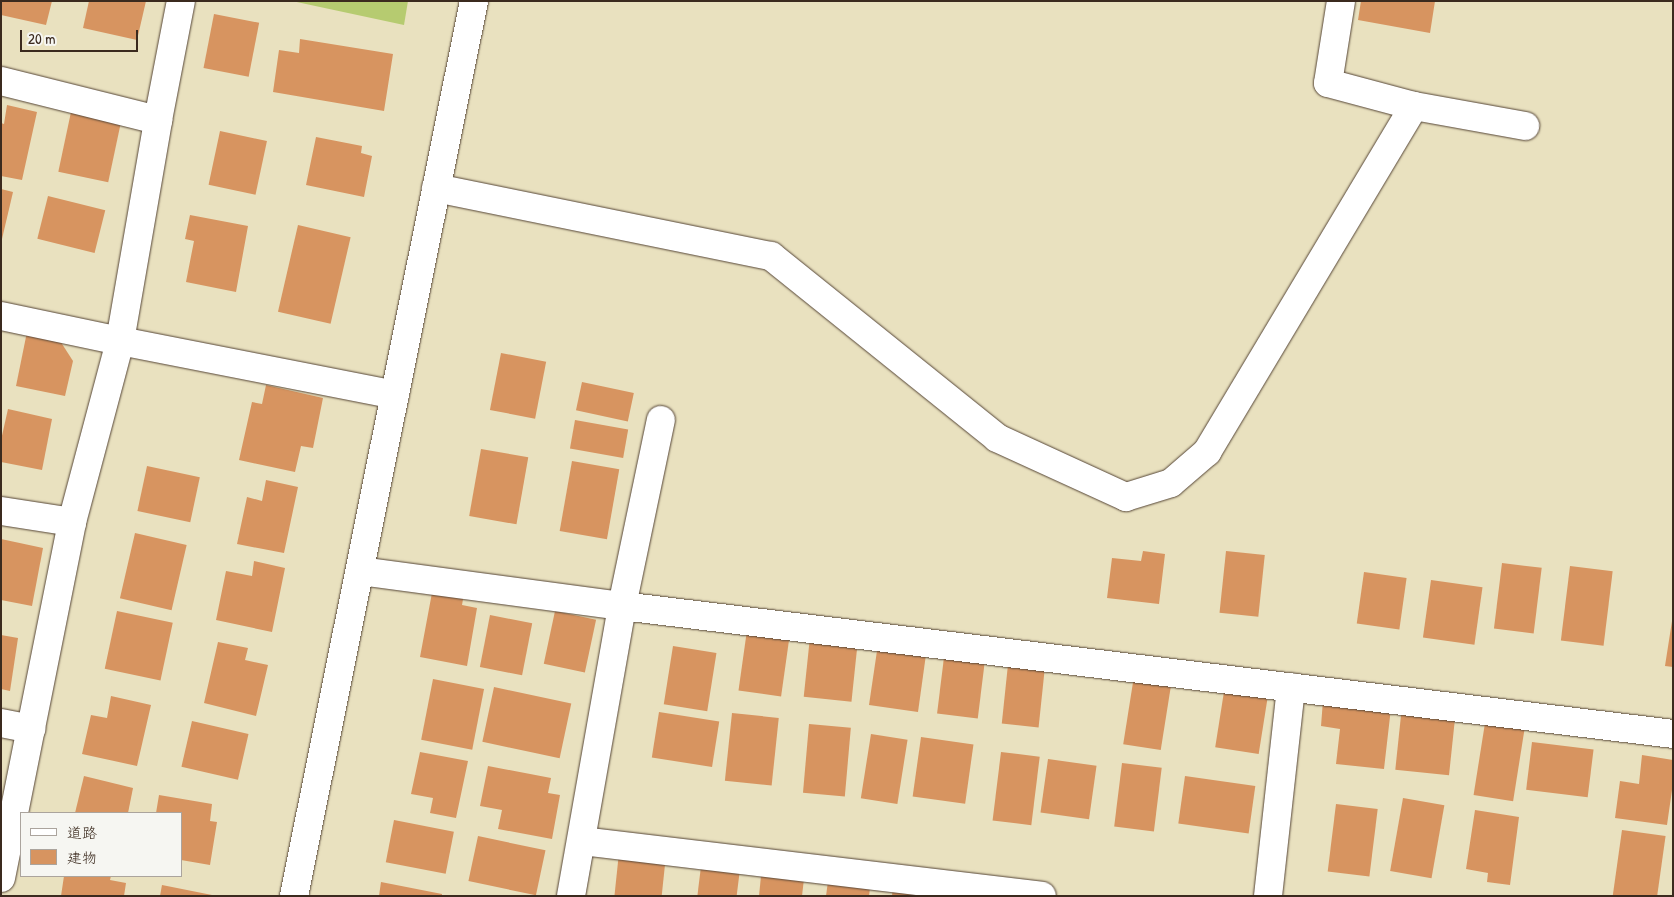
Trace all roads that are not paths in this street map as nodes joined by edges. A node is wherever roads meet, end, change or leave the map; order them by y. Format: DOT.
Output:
graph roads {
  1 [pos="181,1"];
  2 [pos="474,1"];
  3 [pos="1341,1"];
  4 [pos="1,81"];
  5 [pos="1414,106"];
  6 [pos="158,120"];
  7 [pos="1525,126"];
  8 [pos="436,188"];
  9 [pos="1,316"];
  10 [pos="120,341"];
  11 [pos="395,394"];
  12 [pos="661,420"];
  13 [pos="1,511"];
  14 [pos="72,522"];
  15 [pos="360,571"];
  16 [pos="622,606"];
  17 [pos="1291,688"];
  18 [pos="1,723"];
  19 [pos="31,729"];
  20 [pos="1673,734"];
  21 [pos="582,841"];
  22 [pos="1,878"];
  23 [pos="294,896"];
  24 [pos="571,896"];
  25 [pos="1042,896"];
  26 [pos="1268,896"];
  1 -- 6 [label="street"];
  2 -- 8 [label="street"];
  3 -- 5 [label="street"];
  4 -- 6 [label="street"];
  5 -- 7 [label="street"];
  5 -- 8 [label="street"];
  6 -- 10 [label="street"];
  8 -- 11 [label="street"];
  9 -- 10 [label="street"];
  10 -- 11 [label="street"];
  10 -- 14 [label="street"];
  11 -- 15 [label="street"];
  12 -- 16 [label="street"];
  13 -- 14 [label="street"];
  14 -- 19 [label="street"];
  15 -- 16 [label="street"];
  15 -- 23 [label="street"];
  16 -- 17 [label="street"];
  16 -- 21 [label="street"];
  17 -- 20 [label="street"];
  17 -- 26 [label="street"];
  18 -- 19 [label="street"];
  19 -- 22 [label="street"];
  21 -- 24 [label="street"];
  21 -- 25 [label="street"];
}
